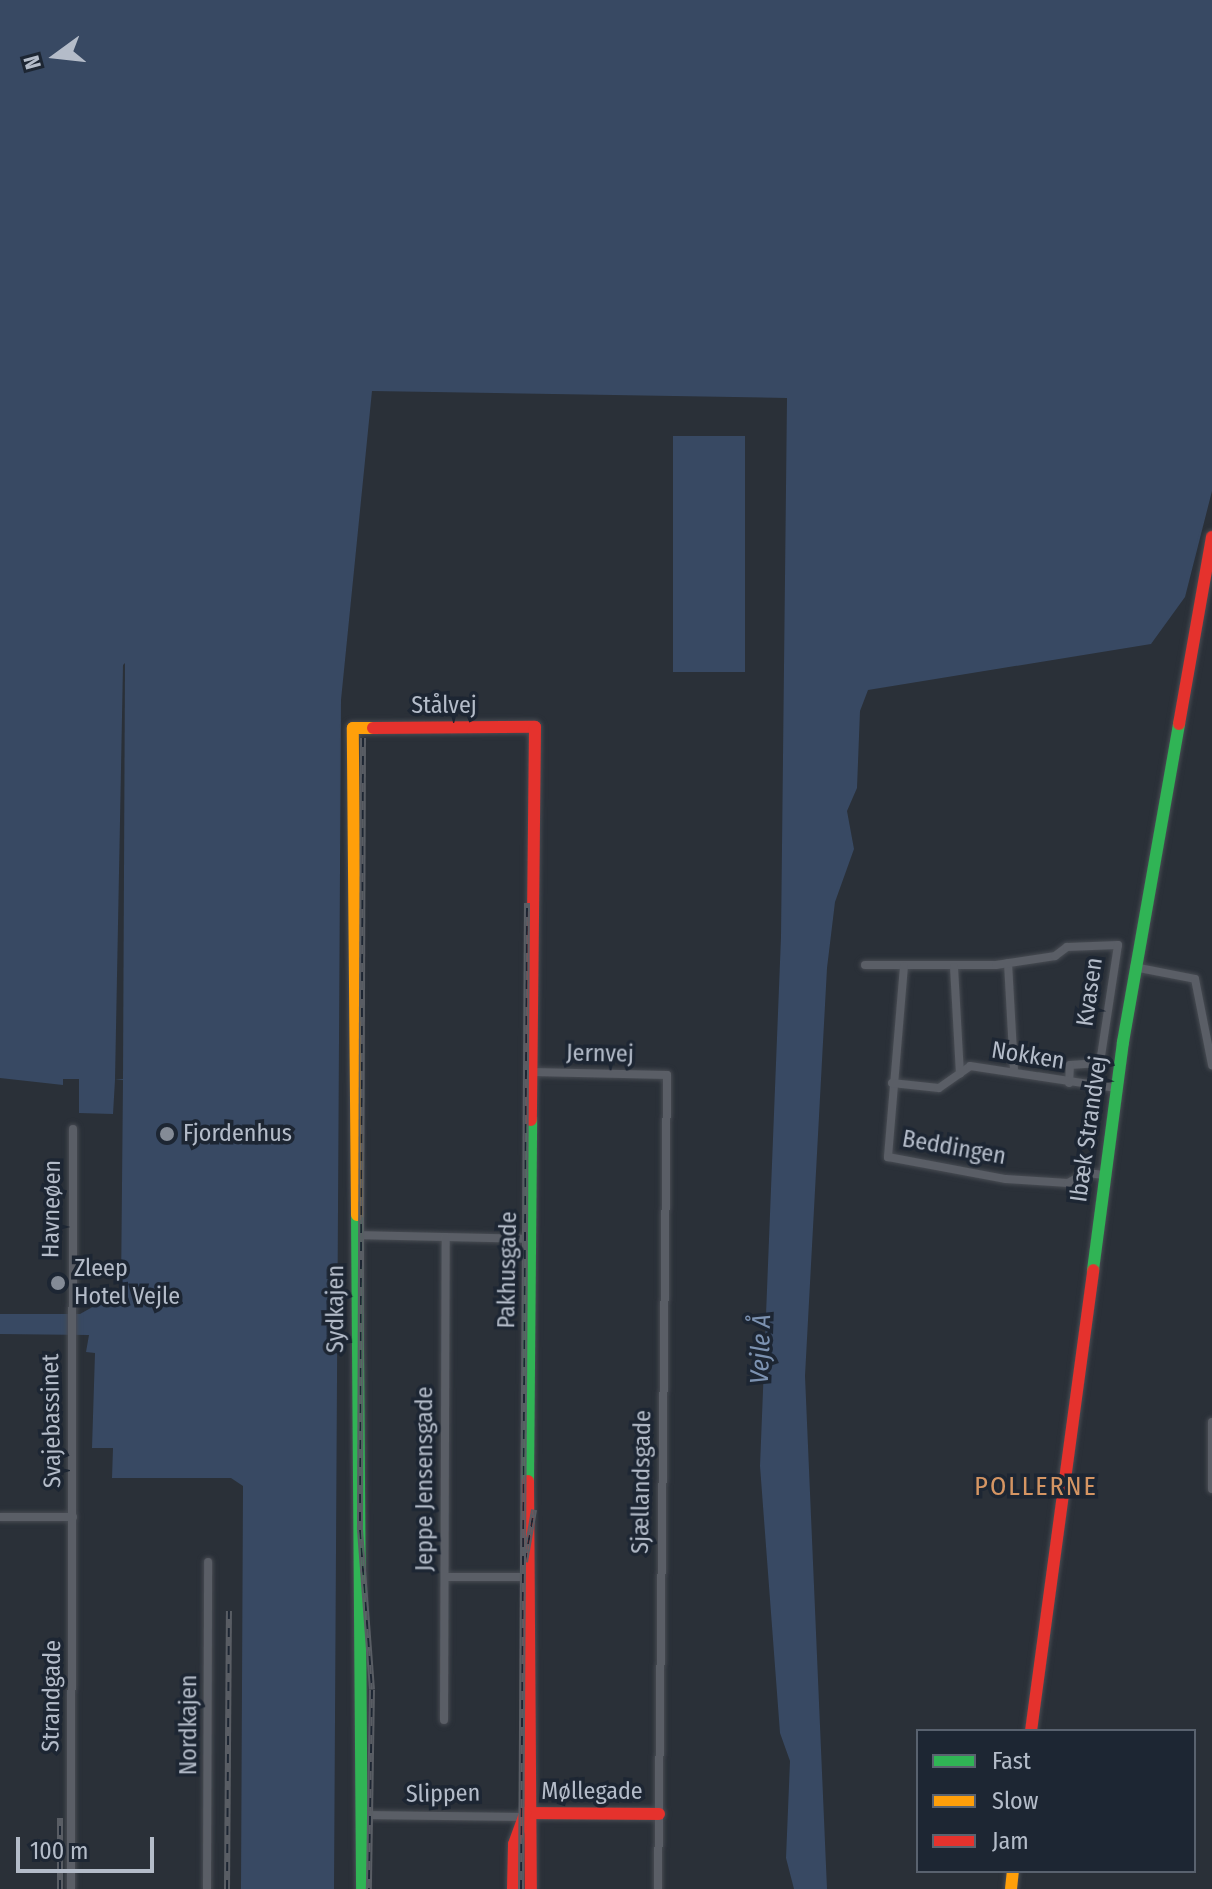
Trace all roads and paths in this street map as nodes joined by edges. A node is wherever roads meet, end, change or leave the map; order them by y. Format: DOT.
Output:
graph roads {
  1 [pos="1212,537"];
  2 [pos="535,727"];
  3 [pos="353,728"];
  4 [pos="1008,963"];
  5 [pos="865,965"];
  6 [pos="904,966"];
  7 [pos="954,967"];
  8 [pos="1134,967"];
  9 [pos="1212,1065"];
  10 [pos="532,1072"];
  11 [pos="1014,1072"];
  12 [pos="960,1074"];
  13 [pos="667,1075"];
  14 [pos="351,1078"];
  15 [pos="367,1078"];
  16 [pos="892,1083"];
  17 [pos="1069,1083"];
  18 [pos="1116,1088"];
  19 [pos="73,1129"];
  20 [pos="1105,1175"];
  21 [pos="358,1235"];
  22 [pos="446,1237"];
  23 [pos="531,1239"];
  24 [pos="70,1337"];
  25 [pos="1212,1422"];
  26 [pos="1212,1489"];
  27 [pos="74,1504"];
  28 [pos="0,1517"];
  29 [pos="73,1517"];
  30 [pos="208,1562"];
  31 [pos="445,1577"];
  32 [pos="527,1577"];
  33 [pos="444,1720"];
  34 [pos="1031,1729"];
  35 [pos="659,1814"];
  36 [pos="366,1815"];
  37 [pos="522,1815"];
  38 [pos="71,1889"];
  39 [pos="207,1889"];
  40 [pos="362,1889"];
  41 [pos="513,1889"];
  42 [pos="531,1889"];
  43 [pos="658,1889"];
  1 -- 8 [label="street, Ibæk Strandvej"];
  2 -- 3 [label="street, Stålvej"];
  2 -- 10 [label="street, Pakhusgade"];
  3 -- 14 [label="street, Sydkajen"];
  4 -- 7 [label="street, Kvasen"];
  4 -- 11 [label="street"];
  4 -- 17 [label="street, Kvasen"];
  5 -- 6 [label="street, Kvasen"];
  6 -- 7 [label="street, Kvasen"];
  6 -- 16 [label="street, Beddingen"];
  7 -- 12 [label="street"];
  8 -- 9 [label="street"];
  8 -- 18 [label="street, Ibæk Strandvej"];
  10 -- 13 [label="street, Jernvej"];
  10 -- 23 [label="street, Pakhusgade"];
  11 -- 12 [label="street, Nokken"];
  11 -- 17 [label="street, Nokken"];
  12 -- 16 [label="street, Nokken"];
  13 -- 35 [label="street, Sjællandsgade"];
  14 -- 15 [label="street"];
  14 -- 21 [label="street, Sydkajen"];
  16 -- 20 [label="street, Beddingen"];
  17 -- 18 [label="street, Nokken"];
  18 -- 20 [label="street, Ibæk Strandvej"];
  19 -- 24 [label="street, Havneøen"];
  20 -- 34 [label="street, Ibæk Strandvej"];
  21 -- 22 [label="street"];
  21 -- 36 [label="street, Sydkajen"];
  22 -- 23 [label="street"];
  22 -- 31 [label="street, Jeppe Jensensgade"];
  23 -- 32 [label="street, Pakhusgade"];
  24 -- 27 [label="street, Svajebassinet"];
  25 -- 26 [label="street"];
  27 -- 29 [label="street, Strandgade"];
  28 -- 29 [label="street"];
  29 -- 38 [label="street, Strandgade"];
  30 -- 39 [label="street, Nordkajen"];
  31 -- 32 [label="street"];
  31 -- 33 [label="street, Jeppe Jensensgade"];
  32 -- 37 [label="street, Pakhusgade"];
  35 -- 37 [label="street, Møllegade"];
  35 -- 43 [label="street, Sjællandsgade"];
  36 -- 37 [label="street, Slippen"];
  36 -- 40 [label="street, Sydkajen"];
  37 -- 41 [label="street, Pakhusgade"];
  37 -- 42 [label="street, Pakhusgade"];
}
